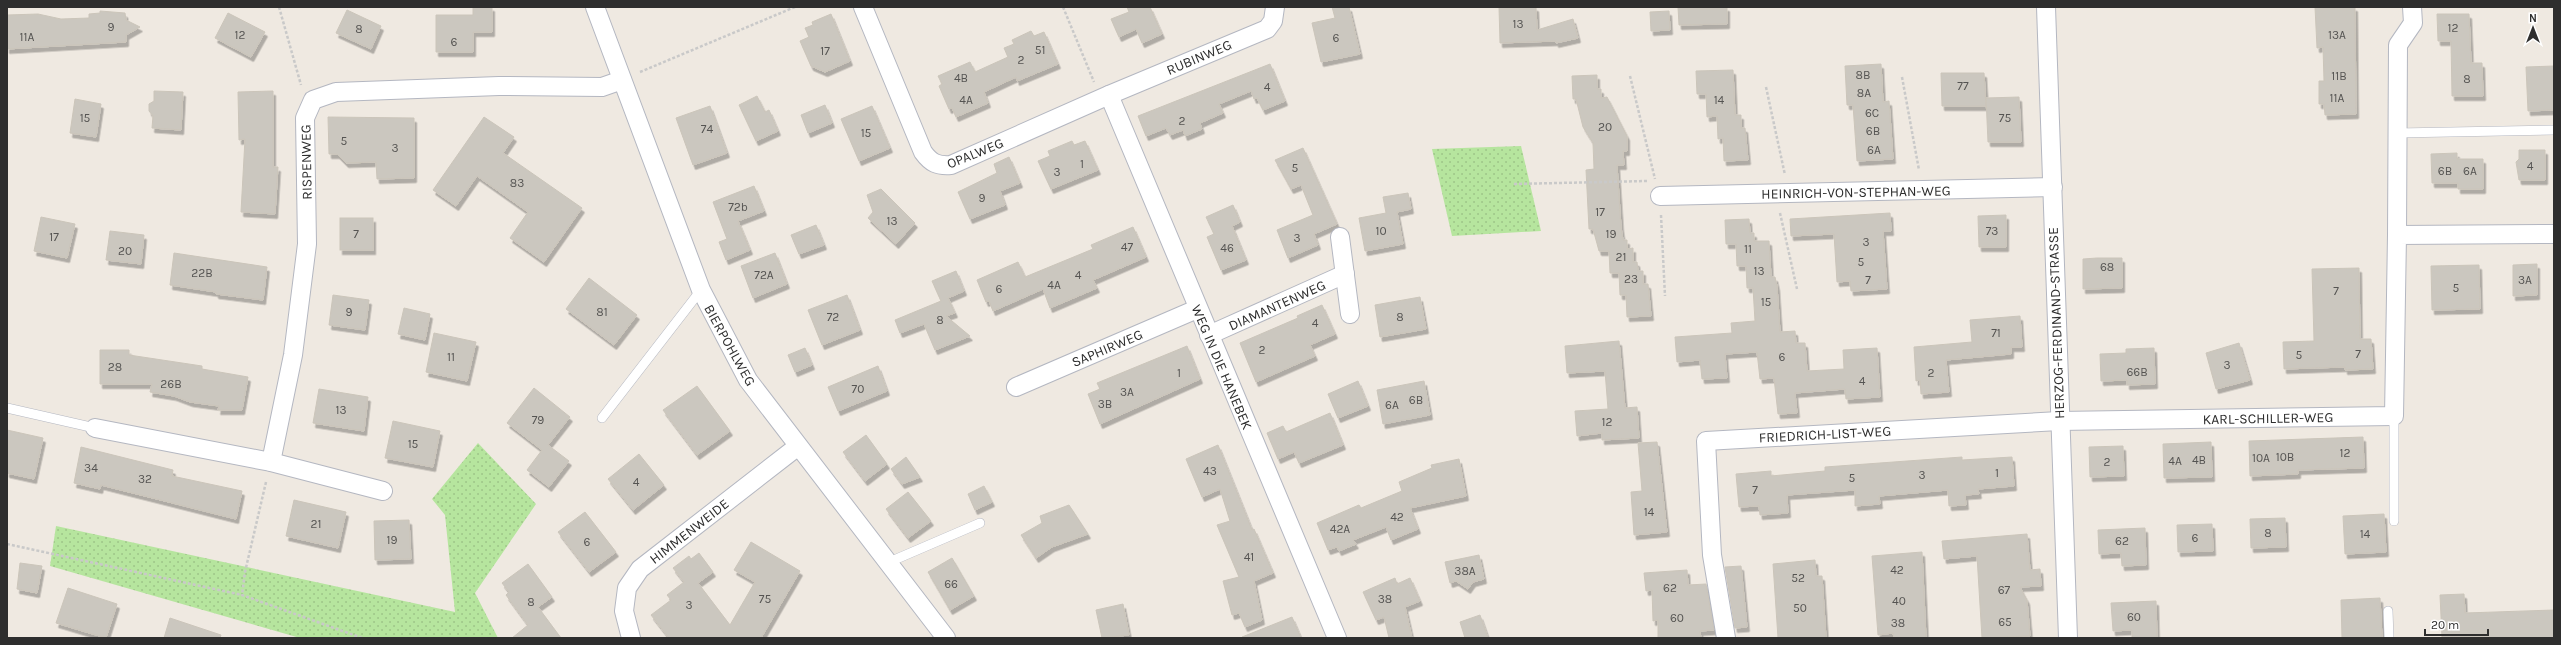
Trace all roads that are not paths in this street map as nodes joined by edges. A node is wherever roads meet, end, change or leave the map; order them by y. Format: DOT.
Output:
graph roads {
  1 [pos="595,7"];
  2 [pos="863,7"];
  3 [pos="1275,7"];
  4 [pos="2046,7"];
  5 [pos="2412,7"];
  6 [pos="622,80"];
  7 [pos="1109,95"];
  8 [pos="2554,130"];
  9 [pos="2398,133"];
  10 [pos="2053,187"];
  11 [pos="1658,189"];
  12 [pos="2554,234"];
  13 [pos="2397,235"];
  14 [pos="1340,237"];
  15 [pos="1345,274"];
  16 [pos="701,290"];
  17 [pos="1197,309"];
  18 [pos="1350,314"];
  19 [pos="1209,335"];
  20 [pos="1016,387"];
  21 [pos="7,408"];
  22 [pos="2394,416"];
  23 [pos="602,418"];
  24 [pos="2059,421"];
  25 [pos="95,428"];
  26 [pos="797,447"];
  27 [pos="271,462"];
  28 [pos="383,491"];
  29 [pos="2394,521"];
  30 [pos="980,523"];
  31 [pos="887,562"];
  32 [pos="2388,611"];
  33 [pos="632,638"];
  34 [pos="946,638"];
  35 [pos="1337,638"];
  36 [pos="1726,638"];
  37 [pos="2068,638"];
  38 [pos="2389,638"];
  1 -- 6 [label="street, BIERPOHLWEG"];
  2 -- 7 [label="street, OPALWEG"];
  3 -- 7 [label="street, RUBINWEG"];
  4 -- 10 [label="street, HERZOG-FERDINAND-STRASSE"];
  5 -- 9 [label="street"];
  6 -- 16 [label="street, BIERPOHLWEG"];
  6 -- 27 [label="street, RISPENWEG"];
  7 -- 17 [label="street, WEG IN DIE HANEBEK"];
  8 -- 9 [label="lane"];
  9 -- 13 [label="street"];
  10 -- 11 [label="street, HEINRICH-VON-STEPHAN-WEG"];
  10 -- 24 [label="street, HERZOG-FERDINAND-STRASSE"];
  12 -- 13 [label="street"];
  13 -- 22 [label="street"];
  14 -- 15 [label="street, DIAMANTENWEG"];
  15 -- 18 [label="street, DIAMANTENWEG"];
  15 -- 19 [label="street, DIAMANTENWEG"];
  16 -- 23 [label="lane"];
  16 -- 26 [label="street, BIERPOHLWEG"];
  17 -- 19 [label="street, WEG IN DIE HANEBEK"];
  17 -- 20 [label="street, SAPHIRWEG"];
  19 -- 35 [label="street, WEG IN DIE HANEBEK"];
  21 -- 25 [label="lane"];
  22 -- 24 [label="street, KARL-SCHILLER-WEG"];
  22 -- 29 [label="lane"];
  24 -- 36 [label="street, FRIEDRICH-LIST-WEG"];
  24 -- 37 [label="street, HERZOG-FERDINAND-STRASSE"];
  25 -- 27 [label="street"];
  26 -- 31 [label="street, BIERPOHLWEG"];
  26 -- 33 [label="street, HIMMENWEIDE"];
  27 -- 28 [label="street"];
  30 -- 31 [label="lane"];
  31 -- 34 [label="street, BIERPOHLWEG"];
  32 -- 38 [label="lane"];
}
